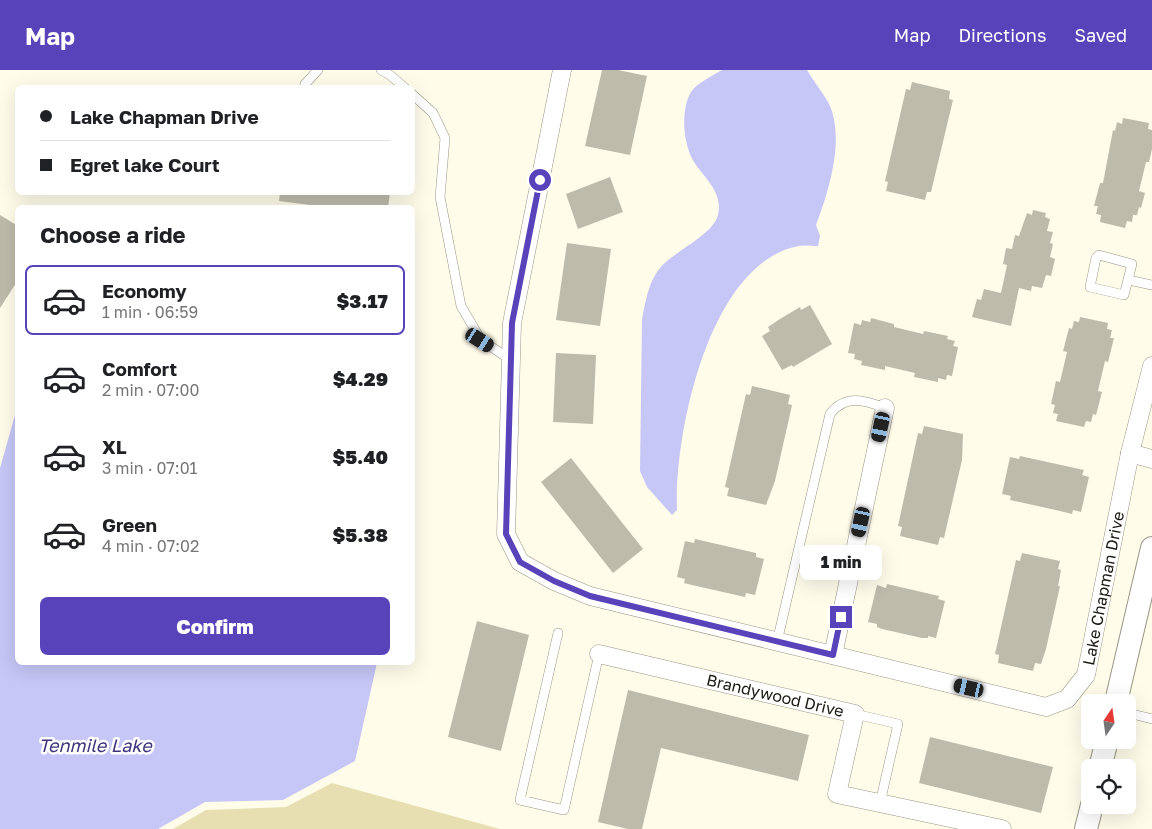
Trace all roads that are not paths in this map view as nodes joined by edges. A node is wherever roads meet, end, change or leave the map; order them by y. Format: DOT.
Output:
graph roads {
  1 [pos="318,70"];
  2 [pos="380,70"];
  3 [pos="562,70"];
  4 [pos="305,85"];
  5 [pos="402,85"];
  6 [pos="415,97"];
  7 [pos="1129,280"];
  8 [pos="1152,285"];
  9 [pos="512,360"];
  10 [pos="1152,366"];
  11 [pos="885,408"];
  12 [pos="1130,453"];
  13 [pos="1152,458"];
  14 [pos="1152,548"];
  15 [pos="558,633"];
  16 [pos="777,642"];
  17 [pos="599,654"];
  18 [pos="833,655"];
  19 [pos="1118,694"];
  20 [pos="855,714"];
  21 [pos="1136,715"];
  22 [pos="1152,719"];
  23 [pos="880,803"];
  24 [pos="1090,814"];
  25 [pos="958,824"];
  26 [pos="1002,829"];
  27 [pos="1086,829"];
  1 -- 4 [label="lane"];
  2 -- 5 [label="lane"];
  3 -- 9 [label="street, Lake Chapman Drive"];
  6 -- 9 [label="lane"];
  7 -- 7 [label="lane"];
  7 -- 8 [label="lane"];
  9 -- 16 [label="street, Lake Chapman Drive"];
  10 -- 12 [label="street, Lake Chapman Drive"];
  11 -- 16 [label="lane"];
  11 -- 18 [label="street"];
  12 -- 13 [label="street"];
  12 -- 18 [label="street, Lake Chapman Drive"];
  14 -- 19 [label="street"];
  15 -- 17 [label="lane"];
  16 -- 18 [label="street, Lake Chapman Drive"];
  17 -- 20 [label="street, Brandywood Drive"];
  20 -- 23 [label="lane"];
  20 -- 23 [label="street, Brandywood Drive"];
  21 -- 22 [label="lane"];
  23 -- 25 [label="street, Brandywood Drive"];
  24 -- 27 [label="street"];
  25 -- 26 [label="street, Brandywood Drive"];
}
